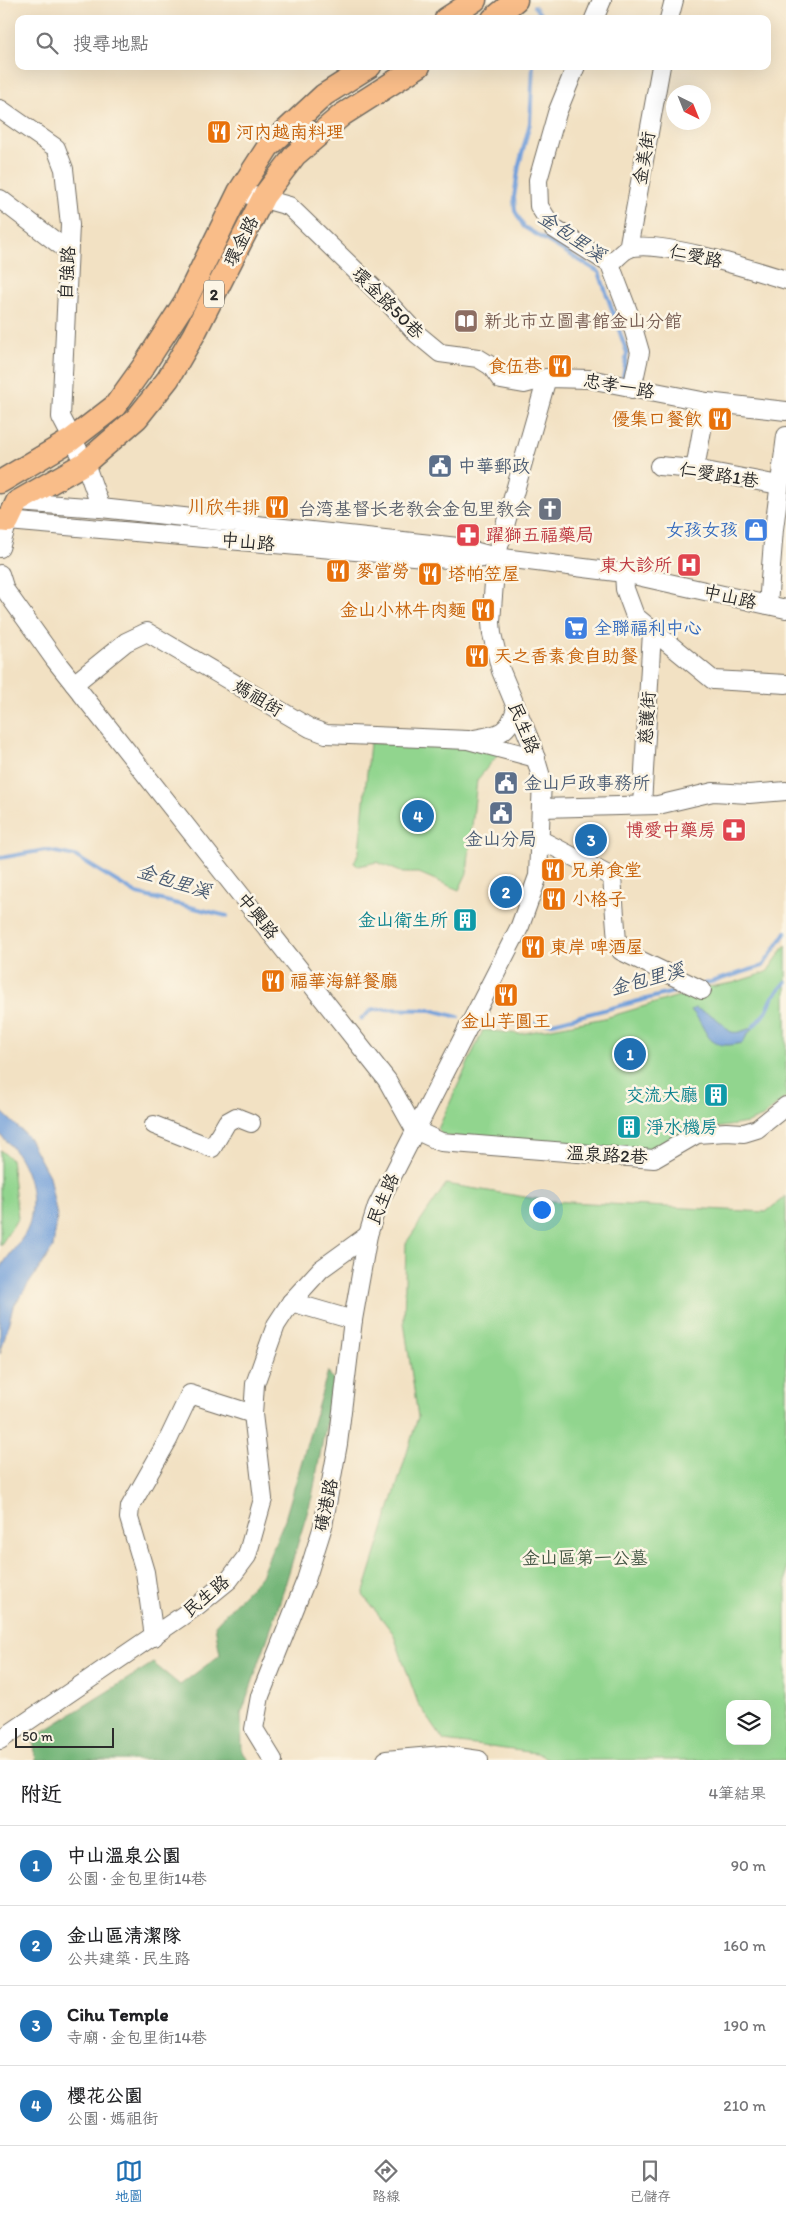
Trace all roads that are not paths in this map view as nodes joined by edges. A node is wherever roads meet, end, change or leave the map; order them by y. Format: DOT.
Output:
graph roads {
  1 [pos="475,0"];
  2 [pos="516,0"];
  3 [pos="602,0"];
  4 [pos="674,0"];
  5 [pos="452,15"];
  6 [pos="498,15"];
  7 [pos="596,15"];
  8 [pos="670,15"];
  9 [pos="364,70"];
  10 [pos="412,70"];
  11 [pos="574,70"];
  12 [pos="660,70"];
  13 [pos="0,109"];
  14 [pos="239,192"];
  15 [pos="0,199"];
  16 [pos="263,199"];
  17 [pos="628,249"];
  18 [pos="68,251"];
  19 [pos="610,264"];
  20 [pos="786,280"];
  21 [pos="547,378"];
  22 [pos="632,389"];
  23 [pos="707,402"];
  24 [pos="786,411"];
  25 [pos="786,436"];
  26 [pos="71,440"];
  27 [pos="85,463"];
  28 [pos="659,466"];
  29 [pos="695,469"];
  30 [pos="0,482"];
  31 [pos="779,485"];
  32 [pos="101,508"];
  33 [pos="6,510"];
  34 [pos="780,532"];
  35 [pos="0,548"];
  36 [pos="496,557"];
  37 [pos="624,573"];
  38 [pos="0,574"];
  39 [pos="0,600"];
  40 [pos="768,605"];
  41 [pos="786,609"];
  42 [pos="652,632"];
  43 [pos="55,660"];
  44 [pos="74,684"];
  45 [pos="786,684"];
  46 [pos="516,708"];
  47 [pos="468,740"];
  48 [pos="536,758"];
  49 [pos="786,791"];
  50 [pos="642,805"];
  51 [pos="541,808"];
  52 [pos="541,840"];
  53 [pos="702,990"];
  54 [pos="786,1106"];
  55 [pos="251,1123"];
  56 [pos="154,1125"];
  57 [pos="415,1130"];
  58 [pos="368,1235"];
  59 [pos="292,1302"];
  60 [pos="353,1320"];
  61 [pos="253,1414"];
  62 [pos="154,1637"];
  63 [pos="0,1740"];
  64 [pos="274,1760"];
  65 [pos="386,1760"];
  66 [pos="479,1760"];
  1 -- 5 [label="main road"];
  2 -- 6 [label="main road"];
  3 -- 7 [label="street"];
  4 -- 8 [label="street"];
  9 -- 14 [label="main road, 環金路 / 2"];
  10 -- 16 [label="main road, 環金路 / 2"];
  11 -- 19 [label="street"];
  12 -- 17 [label="street, 金美街"];
  13 -- 18 [label="street, 自強路"];
  14 -- 16 [label="street, 環金路50巷"];
  14 -- 26 [label="main road, 環金路 / 2"];
  15 -- 18 [label="street"];
  16 -- 21 [label="street, 環金路50巷"];
  16 -- 27 [label="main road, 環金路 / 2"];
  17 -- 19 [label="street"];
  17 -- 20 [label="street, 仁愛路"];
  18 -- 26 [label="street, 自強路"];
  19 -- 22 [label="street"];
  21 -- 22 [label="street, 忠孝一路"];
  21 -- 36 [label="street"];
  22 -- 23 [label="street, 忠孝一路"];
  23 -- 24 [label="street, 忠孝一路"];
  23 -- 29 [label="street"];
  25 -- 31 [label="street"];
  26 -- 27 [label="street, 自強路"];
  26 -- 30 [label="main road, 環金路 / 2"];
  27 -- 32 [label="street, 自強路"];
  27 -- 33 [label="main road, 環金路 / 2"];
  28 -- 29 [label="street, 仁愛路1巷"];
  29 -- 31 [label="street, 仁愛路1巷"];
  31 -- 34 [label="street"];
  32 -- 33 [label="street, 中山路"];
  32 -- 36 [label="street, 中山路"];
  33 -- 35 [label="street"];
  33 -- 36 [label="street, 中山路"];
  34 -- 40 [label="street"];
  36 -- 37 [label="street, 中山路"];
  36 -- 46 [label="street, 民生路"];
  37 -- 40 [label="street, 中山路"];
  37 -- 42 [label="street"];
  38 -- 43 [label="street, 中興路"];
  39 -- 43 [label="street, 中興路"];
  40 -- 41 [label="street, 中山路"];
  42 -- 45 [label="street"];
  42 -- 50 [label="street, 慈護街"];
  43 -- 44 [label="street, 中興路"];
  44 -- 47 [label="street, 媽祖街"];
  44 -- 57 [label="street, 中興路"];
  46 -- 47 [label="street, 媽祖街"];
  46 -- 48 [label="street, 民生路"];
  47 -- 48 [label="street, 媽祖街"];
  48 -- 51 [label="street, 民生路"];
  49 -- 50 [label="street"];
  50 -- 51 [label="street"];
  51 -- 52 [label="street, 民生路"];
  52 -- 53 [label="street"];
  52 -- 57 [label="street, 民生路"];
  54 -- 57 [label="street, 溫泉路2巷"];
  55 -- 56 [label="street"];
  57 -- 58 [label="street, 民生路"];
  58 -- 59 [label="street, 民生路"];
  58 -- 60 [label="street, 磺港路"];
  59 -- 60 [label="street"];
  59 -- 61 [label="street, 民生路"];
  60 -- 64 [label="street, 磺港路"];
  61 -- 62 [label="street, 民生路"];
  61 -- 62 [label="street"];
  62 -- 63 [label="street, 民生路"];
  65 -- 66 [label="street"];
}
